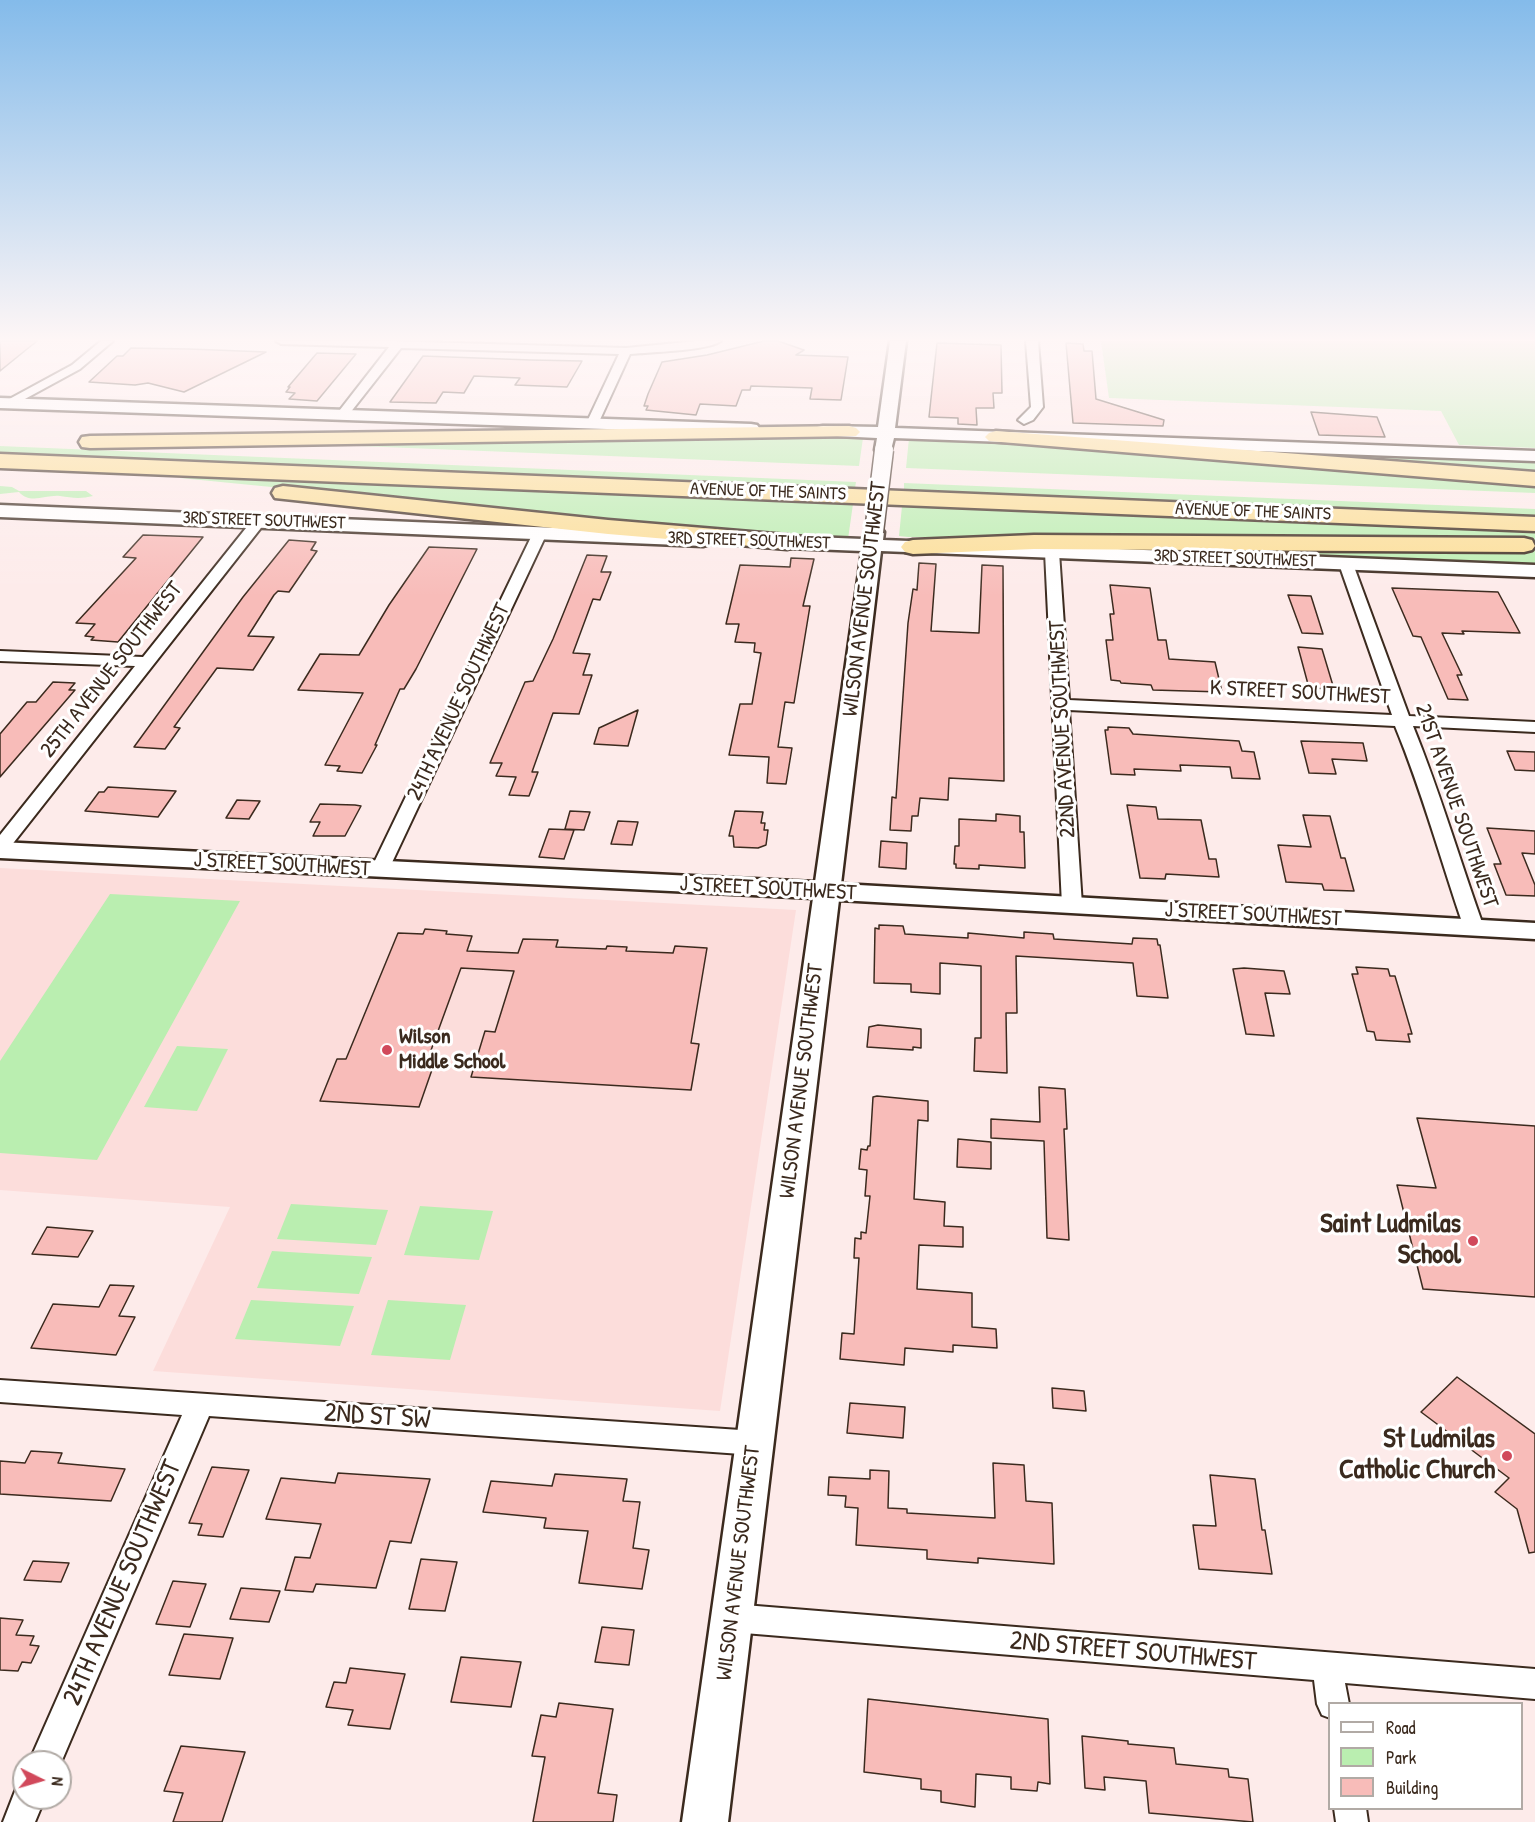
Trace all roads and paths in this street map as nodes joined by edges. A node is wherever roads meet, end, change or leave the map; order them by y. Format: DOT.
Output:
graph roads {
  1 [pos="657,426"];
  2 [pos="887,426"];
  3 [pos="849,432"];
  4 [pos="996,437"];
  5 [pos="67,441"];
  6 [pos="885,441"];
  7 [pos="90,442"];
  8 [pos="1535,456"];
  9 [pos="475,458"];
  10 [pos="0,461"];
  11 [pos="0,470"];
  12 [pos="862,474"];
  13 [pos="897,476"];
  14 [pos="1535,479"];
  15 [pos="0,511"];
  16 [pos="259,521"];
  17 [pos="1535,524"];
  18 [pos="540,533"];
  19 [pos="873,538"];
  20 [pos="787,542"];
  21 [pos="1535,545"];
  22 [pos="914,547"];
  23 [pos="1052,552"];
  24 [pos="1346,564"];
  25 [pos="1535,571"];
  26 [pos="0,656"];
  27 [pos="147,662"];
  28 [pos="1062,705"];
  29 [pos="1402,721"];
  30 [pos="1535,727"];
  31 [pos="0,849"];
  32 [pos="379,871"];
  33 [pos="827,891"];
  34 [pos="1072,905"];
  35 [pos="1474,928"];
  36 [pos="1535,931"];
  37 [pos="0,1391"];
  38 [pos="200,1405"];
  39 [pos="755,1443"];
  40 [pos="732,1618"];
  41 [pos="1328,1668"];
  42 [pos="1535,1684"];
  43 [pos="1334,1702"];
  44 [pos="50,1750"];
  45 [pos="705,1822"];
  1 -- 3 [label="street"];
  2 -- 6 [label="street, WILSON AVENUE SOUTHWEST"];
  3 -- 6 [label="street"];
  3 -- 7 [label="highway"];
  4 -- 6 [label="street"];
  4 -- 8 [label="street"];
  4 -- 14 [label="highway"];
  5 -- 7 [label="highway"];
  6 -- 19 [label="street, WILSON AVENUE SOUTHWEST, bridge"];
  7 -- 9 [label="highway"];
  10 -- 17 [label="highway, AVENUE OF THE SAINTS"];
  11 -- 20 [label="highway"];
  12 -- 13 [label="highway, AVENUE OF THE SAINTS"];
  15 -- 16 [label="street, 3RD STREET SOUTHWEST"];
  16 -- 18 [label="street, 3RD STREET SOUTHWEST"];
  16 -- 27 [label="street, 25TH AVENUE SOUTHWEST"];
  18 -- 20 [label="street, 3RD STREET SOUTHWEST"];
  18 -- 32 [label="street, 24TH AVENUE SOUTHWEST"];
  19 -- 20 [label="street, 3RD STREET SOUTHWEST"];
  19 -- 22 [label="street, 3RD STREET SOUTHWEST"];
  19 -- 33 [label="street, WILSON AVENUE SOUTHWEST"];
  21 -- 22 [label="highway"];
  22 -- 23 [label="street, 3RD STREET SOUTHWEST"];
  23 -- 24 [label="street, 3RD STREET SOUTHWEST"];
  23 -- 28 [label="street, 22ND AVENUE SOUTHWEST"];
  24 -- 25 [label="street, 3RD STREET SOUTHWEST"];
  24 -- 29 [label="street, 21ST AVENUE SOUTHWEST"];
  26 -- 27 [label="street"];
  27 -- 31 [label="street, 25TH AVENUE SOUTHWEST"];
  28 -- 29 [label="street, K STREET SOUTHWEST"];
  28 -- 34 [label="street, 22ND AVENUE SOUTHWEST"];
  29 -- 30 [label="street, K STREET SOUTHWEST"];
  29 -- 35 [label="street, 21ST AVENUE SOUTHWEST"];
  31 -- 32 [label="street, J STREET SOUTHWEST"];
  32 -- 33 [label="street, J STREET SOUTHWEST"];
  33 -- 34 [label="street, J STREET SOUTHWEST"];
  33 -- 39 [label="street, WILSON AVENUE SOUTHWEST"];
  34 -- 35 [label="street, J STREET SOUTHWEST"];
  35 -- 36 [label="street, J STREET SOUTHWEST"];
  37 -- 38 [label="street, 2ND ST SW"];
  38 -- 39 [label="street, 2ND ST SW"];
  38 -- 44 [label="street, 24TH AVENUE SOUTHWEST"];
  39 -- 40 [label="street, WILSON AVENUE SOUTHWEST"];
  40 -- 41 [label="street, 2ND STREET SOUTHWEST"];
  40 -- 45 [label="street, WILSON AVENUE SOUTHWEST"];
  41 -- 42 [label="street, 2ND STREET SOUTHWEST"];
  41 -- 43 [label="street"];
}
